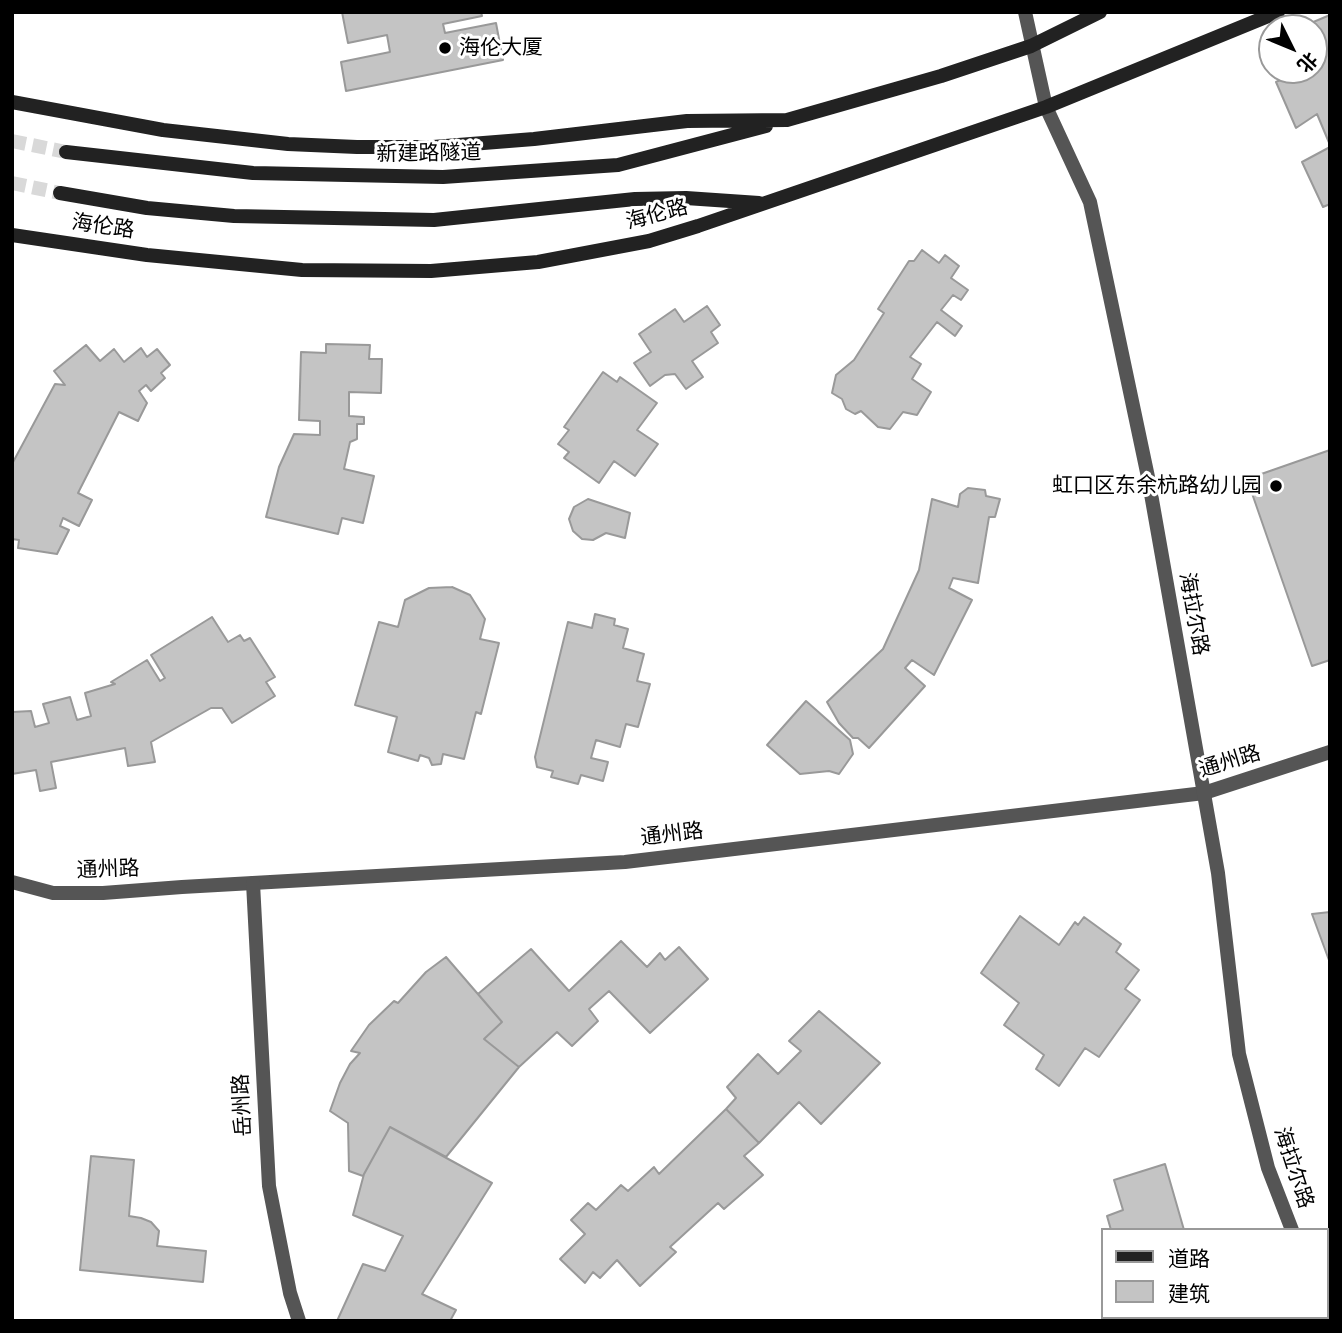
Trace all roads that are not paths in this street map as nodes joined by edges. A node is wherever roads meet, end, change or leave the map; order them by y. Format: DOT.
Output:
graph roads {
  1 [pos="1025,12"];
  2 [pos="1100,12"];
  3 [pos="1278,12"];
  4 [pos="1031,46"];
  5 [pos="12,102"];
  6 [pos="1046,107"];
  7 [pos="787,120"];
  8 [pos="66,152"];
  9 [pos="60,193"];
  10 [pos="765,203"];
  11 [pos="12,235"];
  12 [pos="1330,752"];
  13 [pos="1204,793"];
  14 [pos="12,882"];
  15 [pos="253,883"];
  16 [pos="1291,1228"];
  17 [pos="299,1321"];
  1 -- 4 [label="street, 海拉尔路"];
  2 -- 4 [label="main road"];
  3 -- 6 [label="main road, 海伦路"];
  4 -- 6 [label="street, 海拉尔路"];
  4 -- 7 [label="main road"];
  5 -- 7 [label="main road"];
  6 -- 10 [label="main road, 海伦路"];
  6 -- 13 [label="street, 海拉尔路"];
  7 -- 8 [label="main road, 新建路隧道"];
  9 -- 10 [label="main road"];
  10 -- 11 [label="main road, 海伦路"];
  12 -- 13 [label="street, 通州路"];
  13 -- 15 [label="street, 通州路"];
  13 -- 16 [label="street, 海拉尔路"];
  14 -- 15 [label="street, 通州路"];
  15 -- 17 [label="street, 岳州路"];
}
